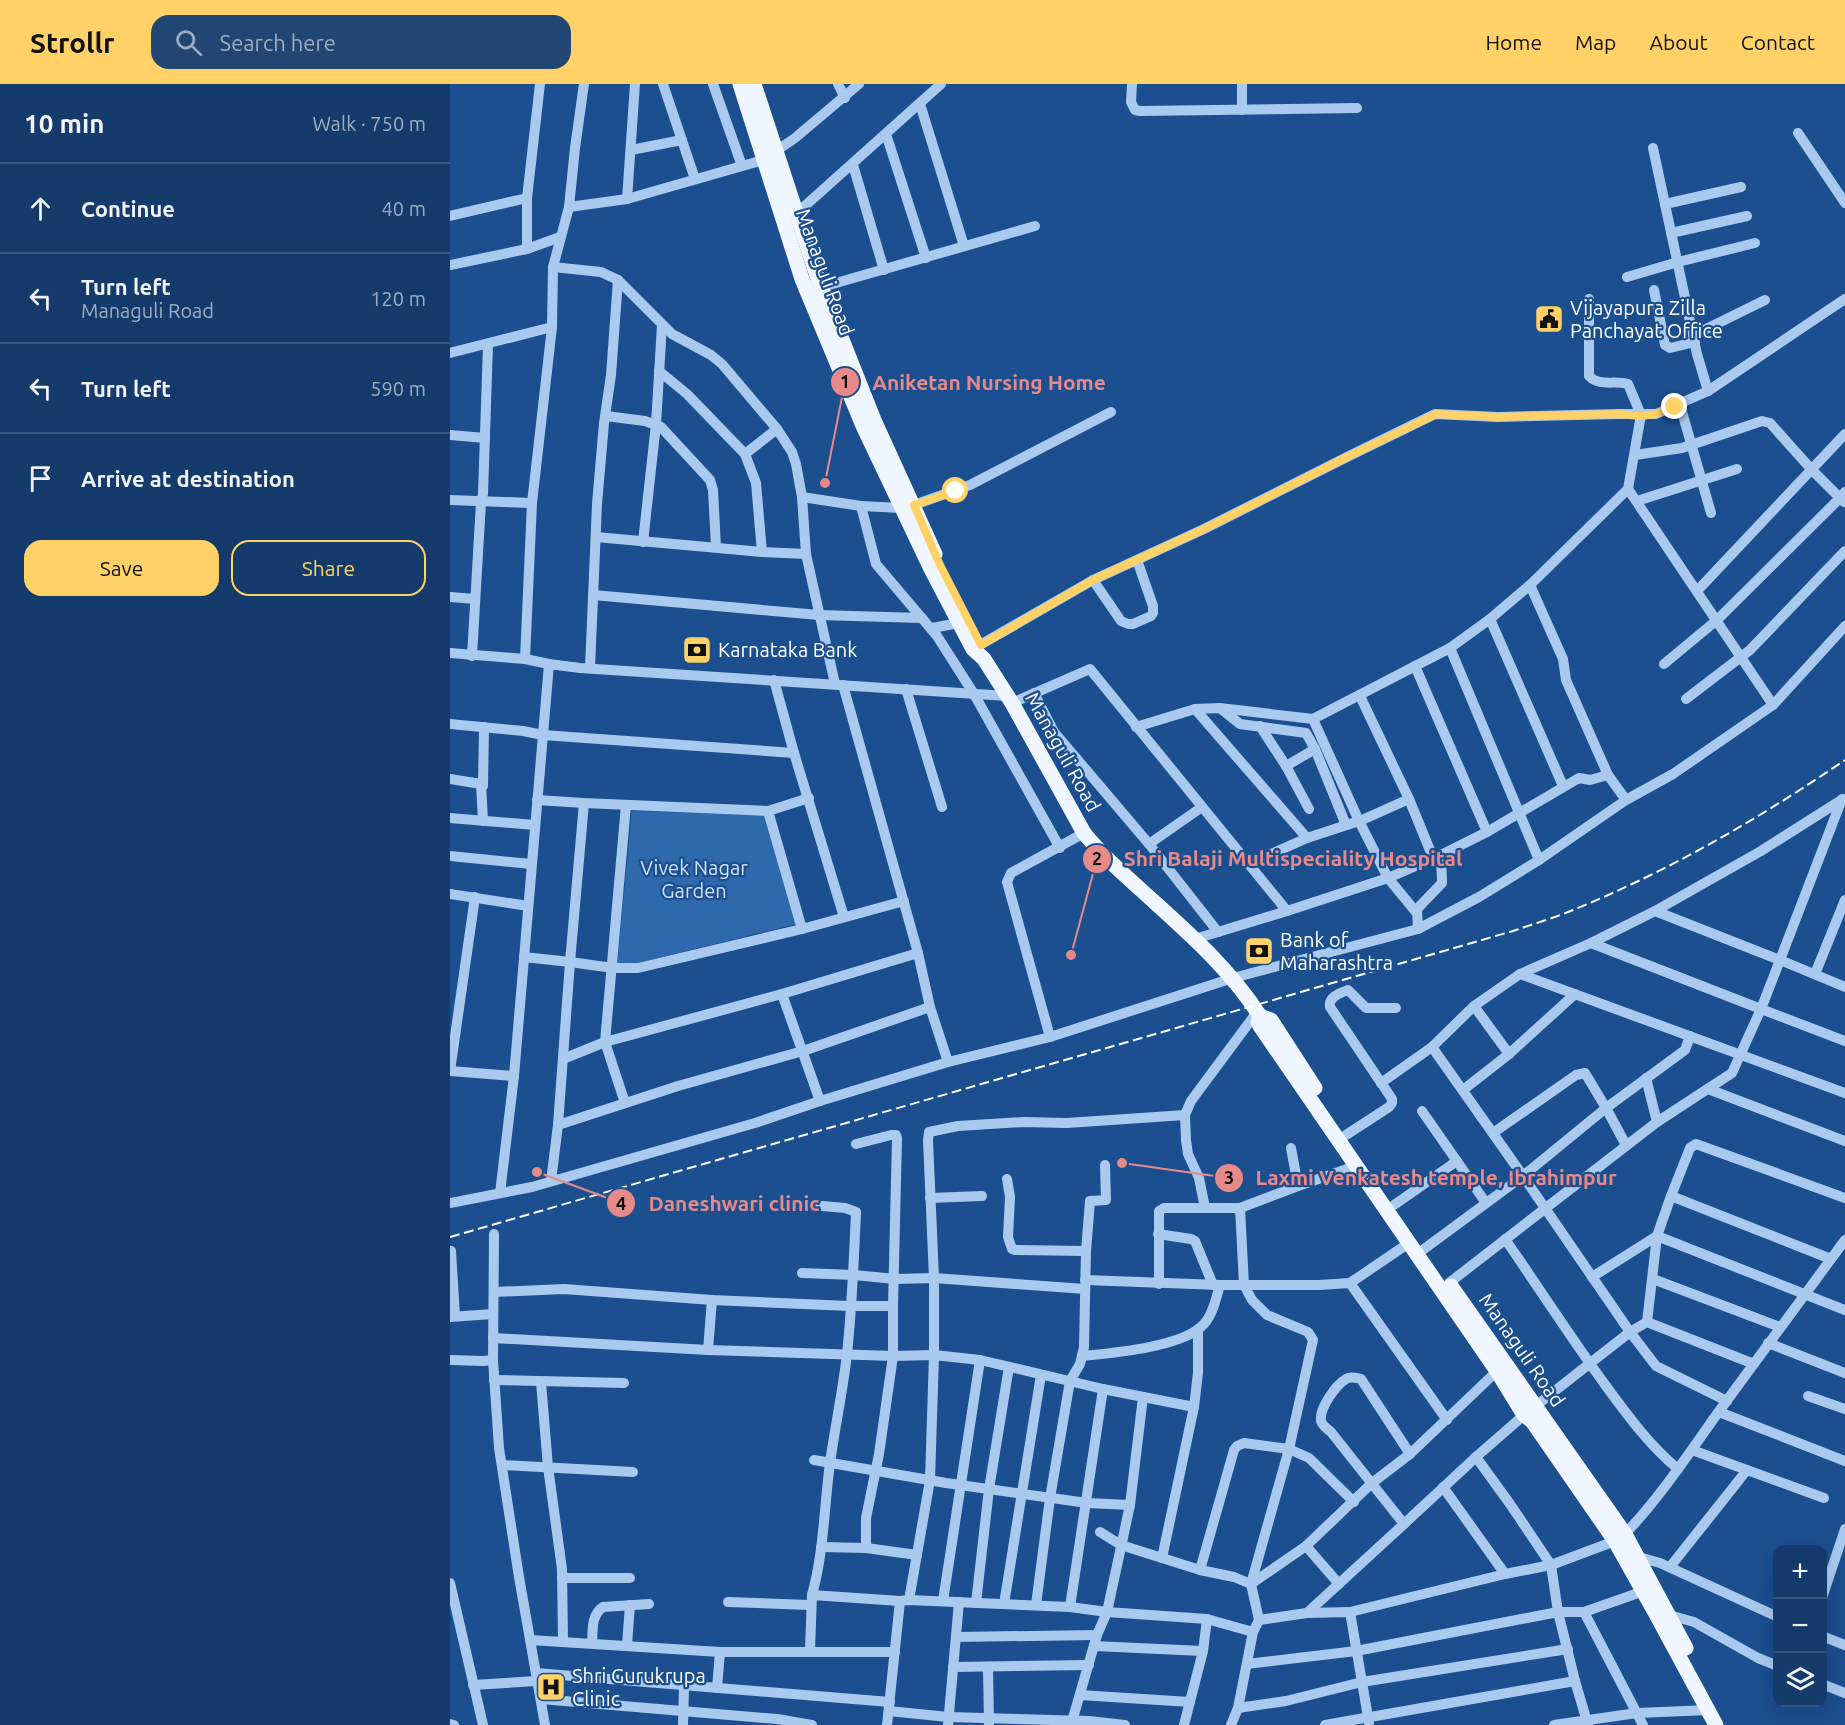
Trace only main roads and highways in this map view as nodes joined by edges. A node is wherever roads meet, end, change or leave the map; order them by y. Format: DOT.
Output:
graph roads {
  1 [pos="740,84"];
  2 [pos="754,84"];
  3 [pos="908,506"];
  4 [pos="979,651"];
  5 [pos="1259,1014"];
  6 [pos="1530,1411"];
  7 [pos="1620,1537"];
  8 [pos="1716,1725"];
  9 [pos="1727,1725"];
  1 -- 3 [label="main road, Managuli Road"];
  2 -- 3 [label="main road, Managuli Road"];
  3 -- 4 [label="main road, Managuli Road"];
  3 -- 4 [label="main road, Managuli Road"];
  4 -- 5 [label="main road, Managuli Road"];
  5 -- 6 [label="main road, Managuli Road"];
  5 -- 6 [label="main road, Managuli Road"];
  6 -- 7 [label="main road, Managuli Road"];
  7 -- 8 [label="main road, Managuli Road"];
  7 -- 9 [label="main road, Managuli Road"];
}
